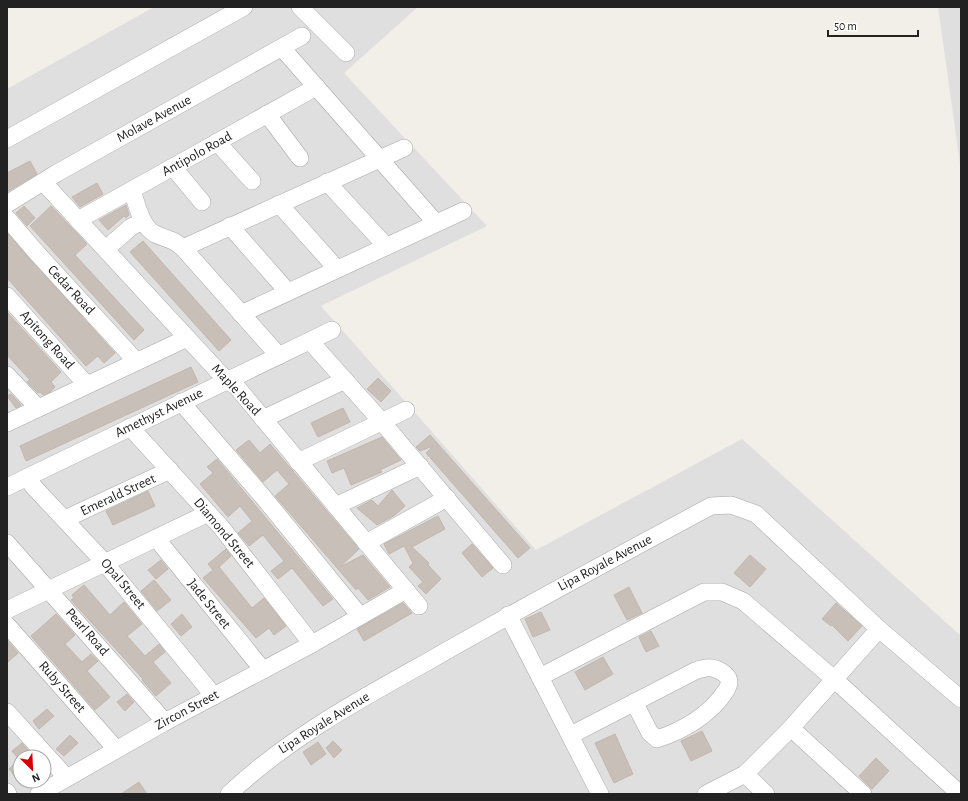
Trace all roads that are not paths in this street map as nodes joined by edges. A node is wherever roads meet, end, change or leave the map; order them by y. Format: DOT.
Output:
graph roads {
  1 [pos="244,7"];
  2 [pos="300,7"];
  3 [pos="302,36"];
  4 [pos="282,48"];
  5 [pos="346,53"];
  6 [pos="316,87"];
  7 [pos="267,114"];
  8 [pos="7,139"];
  9 [pos="217,142"];
  10 [pos="404,148"];
  11 [pos="300,158"];
  12 [pos="380,159"];
  13 [pos="173,167"];
  14 [pos="252,181"];
  15 [pos="44,182"];
  16 [pos="327,182"];
  17 [pos="132,190"];
  18 [pos="202,202"];
  19 [pos="7,204"];
  20 [pos="279,204"];
  21 [pos="463,210"];
  22 [pos="7,218"];
  23 [pos="78,220"];
  24 [pos="143,221"];
  25 [pos="436,223"];
  26 [pos="230,226"];
  27 [pos="386,246"];
  28 [pos="183,248"];
  29 [pos="106,249"];
  30 [pos="337,269"];
  31 [pos="288,292"];
  32 [pos="7,296"];
  33 [pos="241,314"];
  34 [pos="332,330"];
  35 [pos="187,338"];
  36 [pos="310,342"];
  37 [pos="279,356"];
  38 [pos="136,361"];
  39 [pos="7,375"];
  40 [pos="345,380"];
  41 [pos="227,381"];
  42 [pos="86,384"];
  43 [pos="181,402"];
  44 [pos="38,408"];
  45 [pos="406,410"];
  46 [pos="263,419"];
  47 [pos="382,422"];
  48 [pos="7,423"];
  49 [pos="130,427"];
  50 [pos="298,462"];
  51 [pos="420,466"];
  52 [pos="170,470"];
  53 [pos="27,477"];
  54 [pos="7,487"];
  55 [pos="447,498"];
  56 [pos="336,506"];
  57 [pos="208,513"];
  58 [pos="65,519"];
  59 [pos="156,538"];
  60 [pos="7,543"];
  61 [pos="366,543"];
  62 [pos="105,563"];
  63 [pos="503,565"];
  64 [pos="50,589"];
  65 [pos="406,590"];
  66 [pos="419,606"];
  67 [pos="7,610"];
  68 [pos="360,616"];
  69 [pos="508,616"];
  70 [pos="7,625"];
  71 [pos="879,629"];
  72 [pos="312,644"];
  73 [pos="263,670"];
  74 [pos="540,677"];
  75 [pos="834,679"];
  76 [pos="214,696"];
  77 [pos="961,699"];
  78 [pos="634,702"];
  79 [pos="7,712"];
  80 [pos="165,722"];
  81 [pos="791,728"];
  82 [pos="570,735"];
  83 [pos="116,749"];
  84 [pos="745,774"];
  85 [pos="67,778"];
  86 [pos="39,794"];
  87 [pos="229,794"];
  88 [pos="600,794"];
  89 [pos="706,794"];
  90 [pos="766,794"];
  91 [pos="863,794"];
  92 [pos="960,794"];
  1 -- 8 [label="street"];
  2 -- 5 [label="street"];
  3 -- 4 [label="street, Molave Avenue"];
  4 -- 6 [label="street"];
  4 -- 15 [label="street, Molave Avenue"];
  6 -- 7 [label="street, Antipolo Road"];
  6 -- 12 [label="street"];
  7 -- 9 [label="street, Antipolo Road"];
  7 -- 11 [label="street"];
  9 -- 13 [label="street, Antipolo Road"];
  9 -- 14 [label="street"];
  10 -- 12 [label="street"];
  12 -- 16 [label="street"];
  12 -- 25 [label="street"];
  13 -- 17 [label="street, Antipolo Road"];
  13 -- 18 [label="street"];
  15 -- 19 [label="street, Molave Avenue"];
  15 -- 23 [label="street, Maple Road"];
  16 -- 20 [label="street"];
  16 -- 27 [label="street"];
  17 -- 23 [label="street, Antipolo Road"];
  17 -- 24 [label="street"];
  20 -- 26 [label="street"];
  20 -- 30 [label="street"];
  21 -- 25 [label="street"];
  22 -- 38 [label="street, Cedar Road"];
  23 -- 29 [label="street, Maple Road"];
  24 -- 28 [label="street"];
  24 -- 29 [label="street"];
  25 -- 27 [label="street"];
  26 -- 28 [label="street"];
  26 -- 31 [label="street"];
  27 -- 30 [label="street"];
  28 -- 33 [label="street"];
  29 -- 35 [label="street, Maple Road"];
  30 -- 31 [label="street"];
  31 -- 33 [label="street"];
  32 -- 42 [label="street, Apitong Road"];
  33 -- 37 [label="street"];
  34 -- 36 [label="street, Amethyst Avenue"];
  35 -- 38 [label="street"];
  35 -- 41 [label="street, Maple Road"];
  36 -- 37 [label="street, Amethyst Avenue"];
  36 -- 40 [label="street"];
  37 -- 41 [label="street, Amethyst Avenue"];
  38 -- 42 [label="street"];
  39 -- 44 [label="street"];
  40 -- 46 [label="street"];
  40 -- 47 [label="street"];
  41 -- 43 [label="street, Amethyst Avenue"];
  41 -- 46 [label="street, Maple Road"];
  42 -- 44 [label="street"];
  43 -- 49 [label="street, Amethyst Avenue"];
  43 -- 68 [label="street"];
  44 -- 48 [label="street"];
  45 -- 47 [label="street"];
  46 -- 50 [label="street, Maple Road"];
  47 -- 50 [label="street"];
  47 -- 51 [label="street"];
  49 -- 52 [label="street, Diamond Street"];
  49 -- 53 [label="street, Amethyst Avenue"];
  50 -- 56 [label="street, Maple Road"];
  51 -- 55 [label="street"];
  51 -- 56 [label="street"];
  52 -- 57 [label="street, Diamond Street"];
  52 -- 58 [label="street, Emerald Street"];
  53 -- 54 [label="street, Amethyst Avenue"];
  53 -- 58 [label="street, Opal Street"];
  55 -- 61 [label="street"];
  55 -- 63 [label="street"];
  56 -- 61 [label="street, Maple Road"];
  57 -- 59 [label="street"];
  57 -- 72 [label="street, Diamond Street"];
  58 -- 62 [label="street, Opal Street"];
  59 -- 62 [label="street"];
  59 -- 73 [label="street, Jade Street"];
  60 -- 64 [label="street, Pearl Road"];
  61 -- 65 [label="street, Maple Road"];
  62 -- 64 [label="street"];
  62 -- 76 [label="street, Opal Street"];
  64 -- 67 [label="street"];
  64 -- 80 [label="street, Pearl Road"];
  65 -- 66 [label="street, Maple Road"];
  65 -- 68 [label="street, Zircon Street"];
  68 -- 72 [label="street, Zircon Street"];
  69 -- 71 [label="street, Lipa Royale Avenue"];
  69 -- 74 [label="street"];
  69 -- 87 [label="street, Lipa Royale Avenue"];
  70 -- 83 [label="street, Ruby Street"];
  71 -- 75 [label="street"];
  71 -- 77 [label="street, Lipa Royale Avenue"];
  72 -- 73 [label="street, Zircon Street"];
  73 -- 76 [label="street, Zircon Street"];
  74 -- 75 [label="street"];
  74 -- 82 [label="street"];
  75 -- 81 [label="street"];
  75 -- 92 [label="street"];
  76 -- 80 [label="street, Zircon Street"];
  78 -- 78 [label="street"];
  78 -- 82 [label="street"];
  79 -- 85 [label="street"];
  80 -- 83 [label="street, Zircon Street"];
  81 -- 84 [label="street"];
  81 -- 91 [label="street"];
  82 -- 88 [label="street"];
  83 -- 85 [label="street, Zircon Street"];
  84 -- 89 [label="street"];
  84 -- 90 [label="street"];
  85 -- 86 [label="street, Zircon Street"];
}
